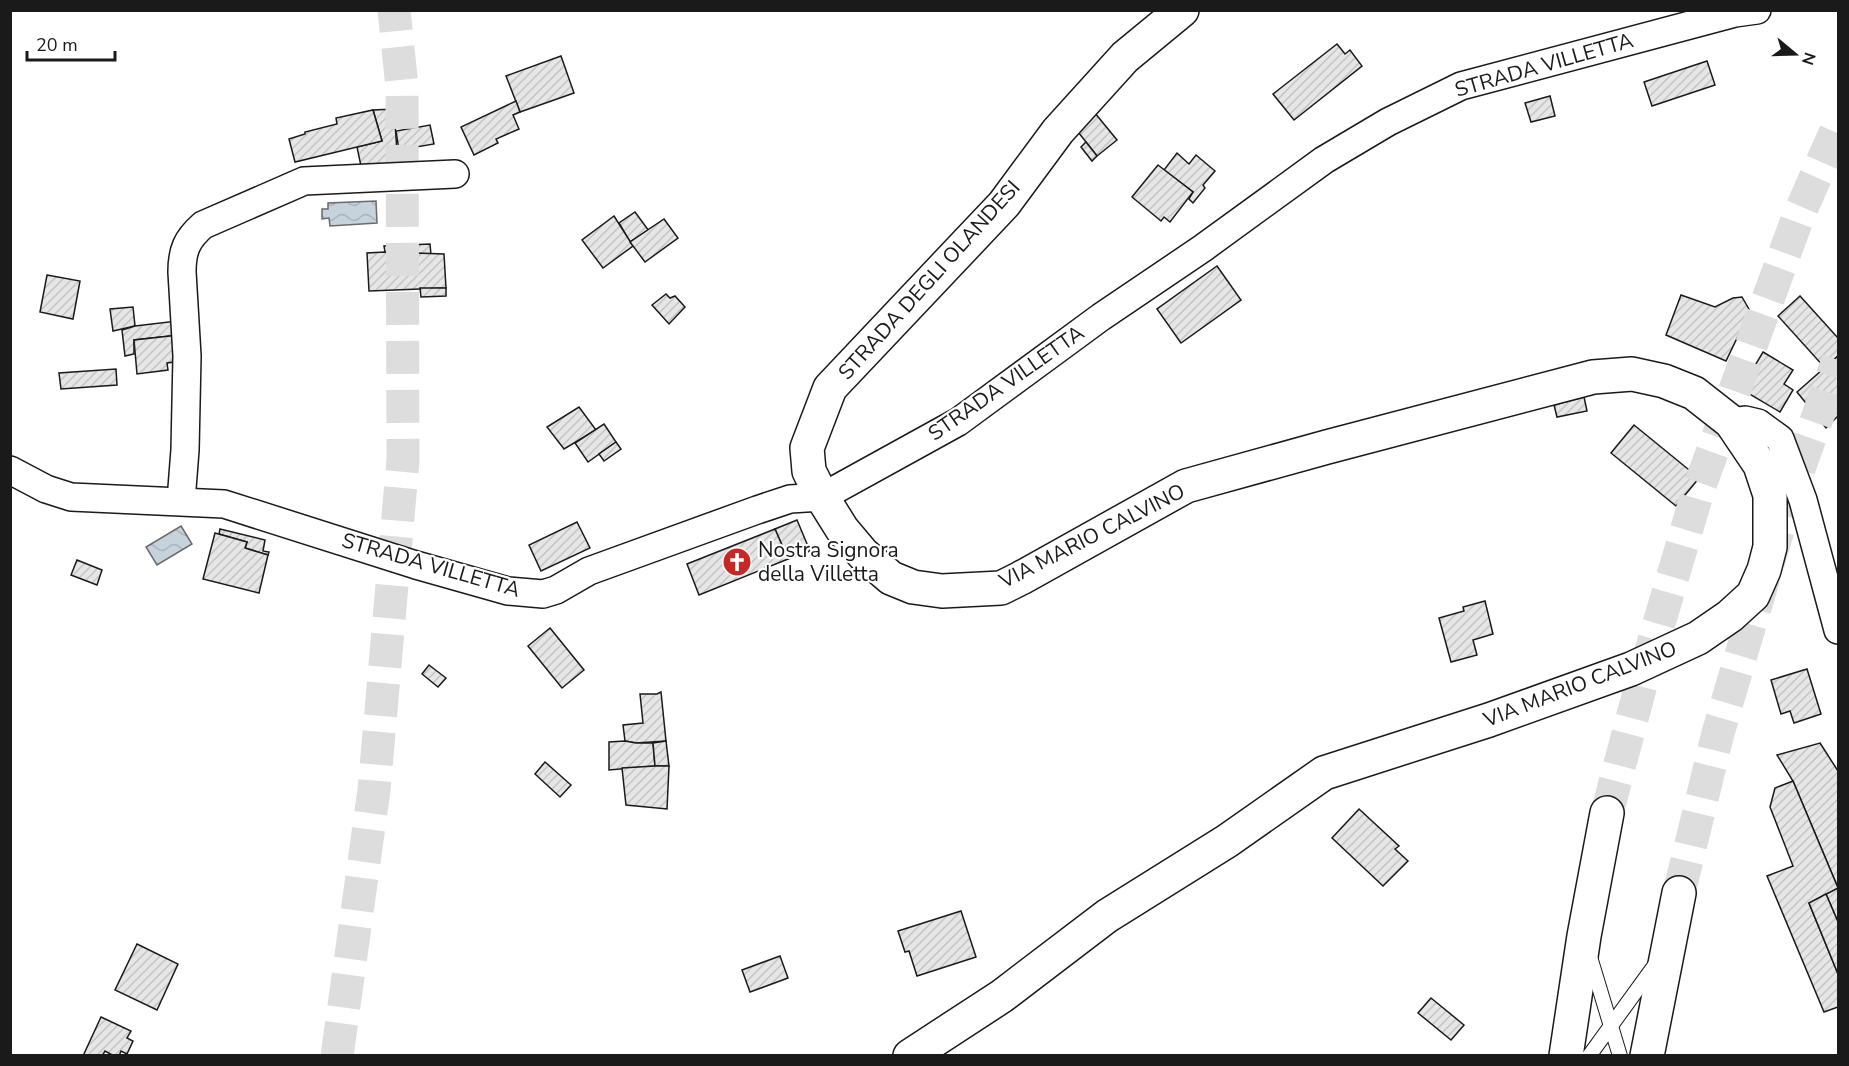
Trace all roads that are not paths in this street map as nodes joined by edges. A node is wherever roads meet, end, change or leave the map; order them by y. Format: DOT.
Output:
graph roads {
  1 [pos="1182,10"];
  2 [pos="1757,10"];
  3 [pos="455,174"];
  4 [pos="1731,422"];
  5 [pos="10,470"];
  6 [pos="822,497"];
  7 [pos="181,501"];
  8 [pos="1839,630"];
  9 [pos="1607,813"];
  10 [pos="1679,893"];
  11 [pos="1584,936"];
  12 [pos="1668,949"];
  13 [pos="1610,1025"];
  14 [pos="910,1056"];
  15 [pos="1566,1056"];
  16 [pos="1589,1056"];
  17 [pos="1620,1056"];
  18 [pos="1647,1056"];
  1 -- 6 [label="main road, STRADA DEGLI OLANDESI"];
  2 -- 6 [label="street, STRADA VILLETTA"];
  3 -- 7 [label="street"];
  4 -- 6 [label="main road, VIA MARIO CALVINO"];
  4 -- 8 [label="street"];
  4 -- 14 [label="main road, VIA MARIO CALVINO"];
  5 -- 7 [label="street, STRADA VILLETTA"];
  6 -- 7 [label="street, STRADA VILLETTA"];
  9 -- 11 [label="main road"];
  10 -- 12 [label="main road"];
  11 -- 13 [label="lane"];
  11 -- 15 [label="main road"];
  12 -- 13 [label="lane"];
  12 -- 18 [label="main road"];
  13 -- 16 [label="lane"];
  13 -- 17 [label="lane"];
}
